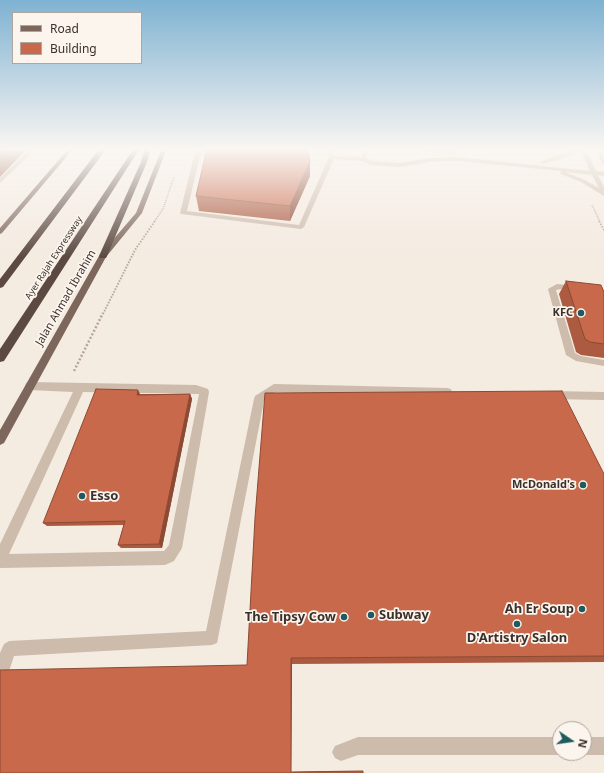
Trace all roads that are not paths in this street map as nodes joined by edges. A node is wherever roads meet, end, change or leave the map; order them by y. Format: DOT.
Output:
graph roads {
  1 [pos="41,184"];
  2 [pos="77,184"];
  3 [pos="113,184"];
  4 [pos="134,184"];
  5 [pos="151,184"];
  6 [pos="190,184"];
  7 [pos="320,184"];
  8 [pos="588,184"];
  9 [pos="599,184"];
  10 [pos="604,194"];
  11 [pos="0,232"];
  12 [pos="103,256"];
  13 [pos="0,285"];
  14 [pos="582,289"];
  15 [pos="0,358"];
  16 [pos="604,363"];
  17 [pos="30,386"];
  18 [pos="80,388"];
  19 [pos="455,392"];
  20 [pos="541,394"];
  21 [pos="604,396"];
  22 [pos="0,440"];
  23 [pos="0,560"];
  24 [pos="0,674"];
  25 [pos="552,746"];
  26 [pos="592,746"];
  27 [pos="604,746"];
  28 [pos="341,752"];
  1 -- 11 [label="main road"];
  2 -- 13 [label="highway"];
  3 -- 15 [label="highway, Ayer Rajah Expressway"];
  4 -- 12 [label="highway"];
  5 -- 12 [label="main road, Jalan Ahmad Ibrahim"];
  6 -- 7 [label="street"];
  8 -- 10 [label="street"];
  9 -- 10 [label="street"];
  12 -- 17 [label="main road, Jalan Ahmad Ibrahim"];
  14 -- 16 [label="street"];
  17 -- 18 [label="street"];
  17 -- 22 [label="main road, Jalan Ahmad Ibrahim"];
  18 -- 23 [label="street"];
  18 -- 23 [label="street"];
  19 -- 24 [label="street"];
  20 -- 21 [label="street"];
  25 -- 28 [label="street"];
  26 -- 27 [label="street"];
}
